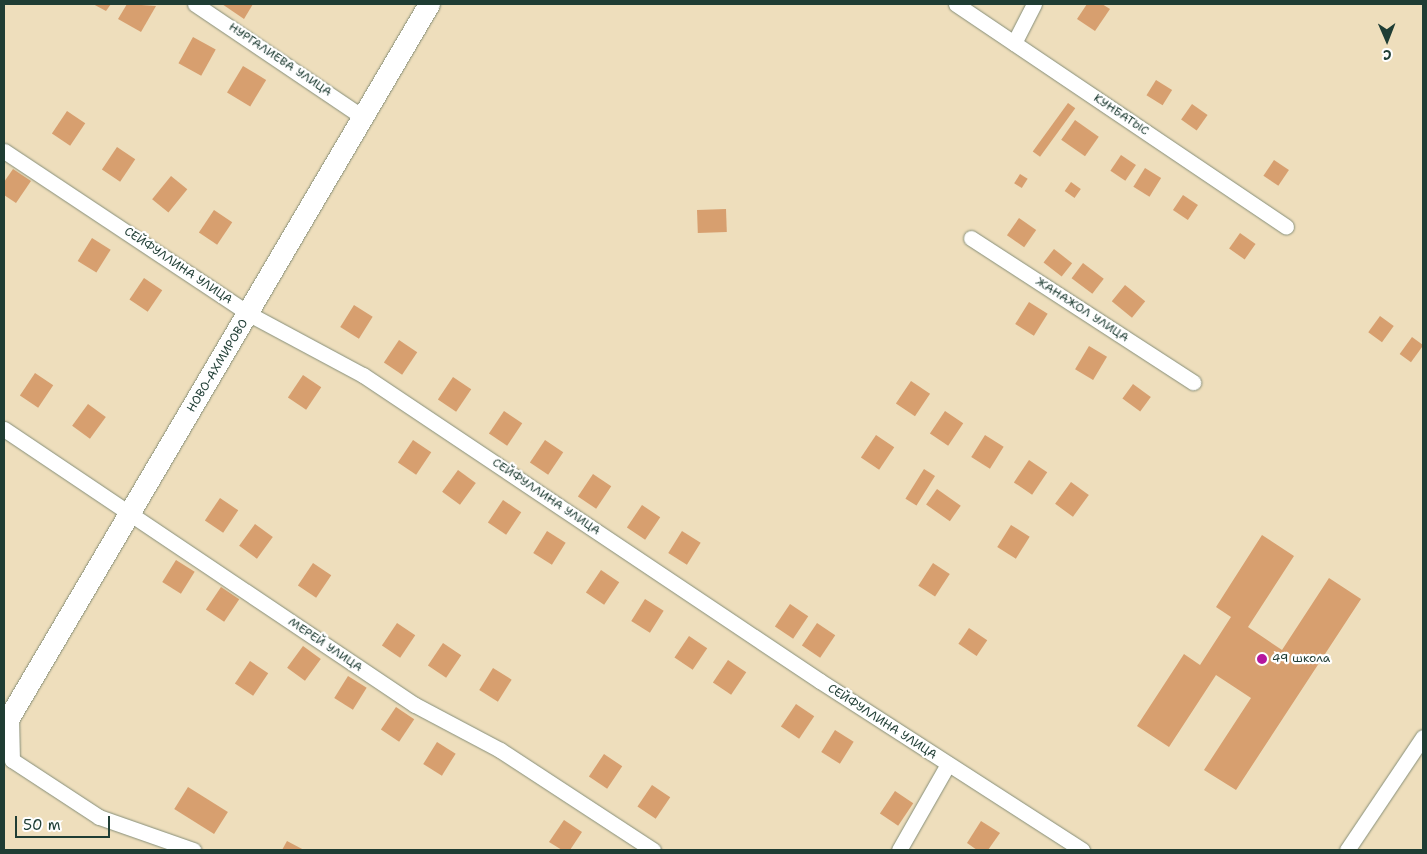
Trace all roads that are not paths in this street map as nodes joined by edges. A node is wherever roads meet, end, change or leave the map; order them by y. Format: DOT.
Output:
graph roads {
  1 [pos="195,4"];
  2 [pos="429,4"];
  3 [pos="956,4"];
  4 [pos="1034,4"];
  5 [pos="1014,43"];
  6 [pos="364,118"];
  7 [pos="4,151"];
  8 [pos="1286,227"];
  9 [pos="971,238"];
  10 [pos="249,314"];
  11 [pos="1193,382"];
  12 [pos="4,429"];
  13 [pos="130,515"];
  14 [pos="6,718"];
  15 [pos="1423,737"];
  16 [pos="948,764"];
  17 [pos="193,850"];
  18 [pos="653,850"];
  19 [pos="899,850"];
  20 [pos="1082,850"];
  21 [pos="1347,850"];
  1 -- 6 [label="street, НУРГАЛИЕВА УЛИЦА"];
  2 -- 6 [label="street, НОВО-АХМИРОВО"];
  3 -- 5 [label="street, КУНБАТЫС"];
  4 -- 5 [label="street"];
  5 -- 8 [label="street, КУНБАТЫС"];
  6 -- 10 [label="street, НОВО-АХМИРОВО"];
  7 -- 10 [label="street, СЕЙФУЛЛИНА УЛИЦА"];
  9 -- 11 [label="street, ЖАНАЖОЛ УЛИЦА"];
  10 -- 13 [label="street, НОВО-АХМИРОВО"];
  10 -- 16 [label="street, СЕЙФУЛЛИНА УЛИЦА"];
  12 -- 13 [label="street, МЕРЕЙ УЛИЦА"];
  13 -- 14 [label="street, НОВО-АХМИРОВО"];
  13 -- 18 [label="street, МЕРЕЙ УЛИЦА"];
  14 -- 17 [label="street"];
  15 -- 21 [label="street"];
  16 -- 19 [label="street"];
  16 -- 20 [label="street, СЕЙФУЛЛИНА УЛИЦА"];
}
